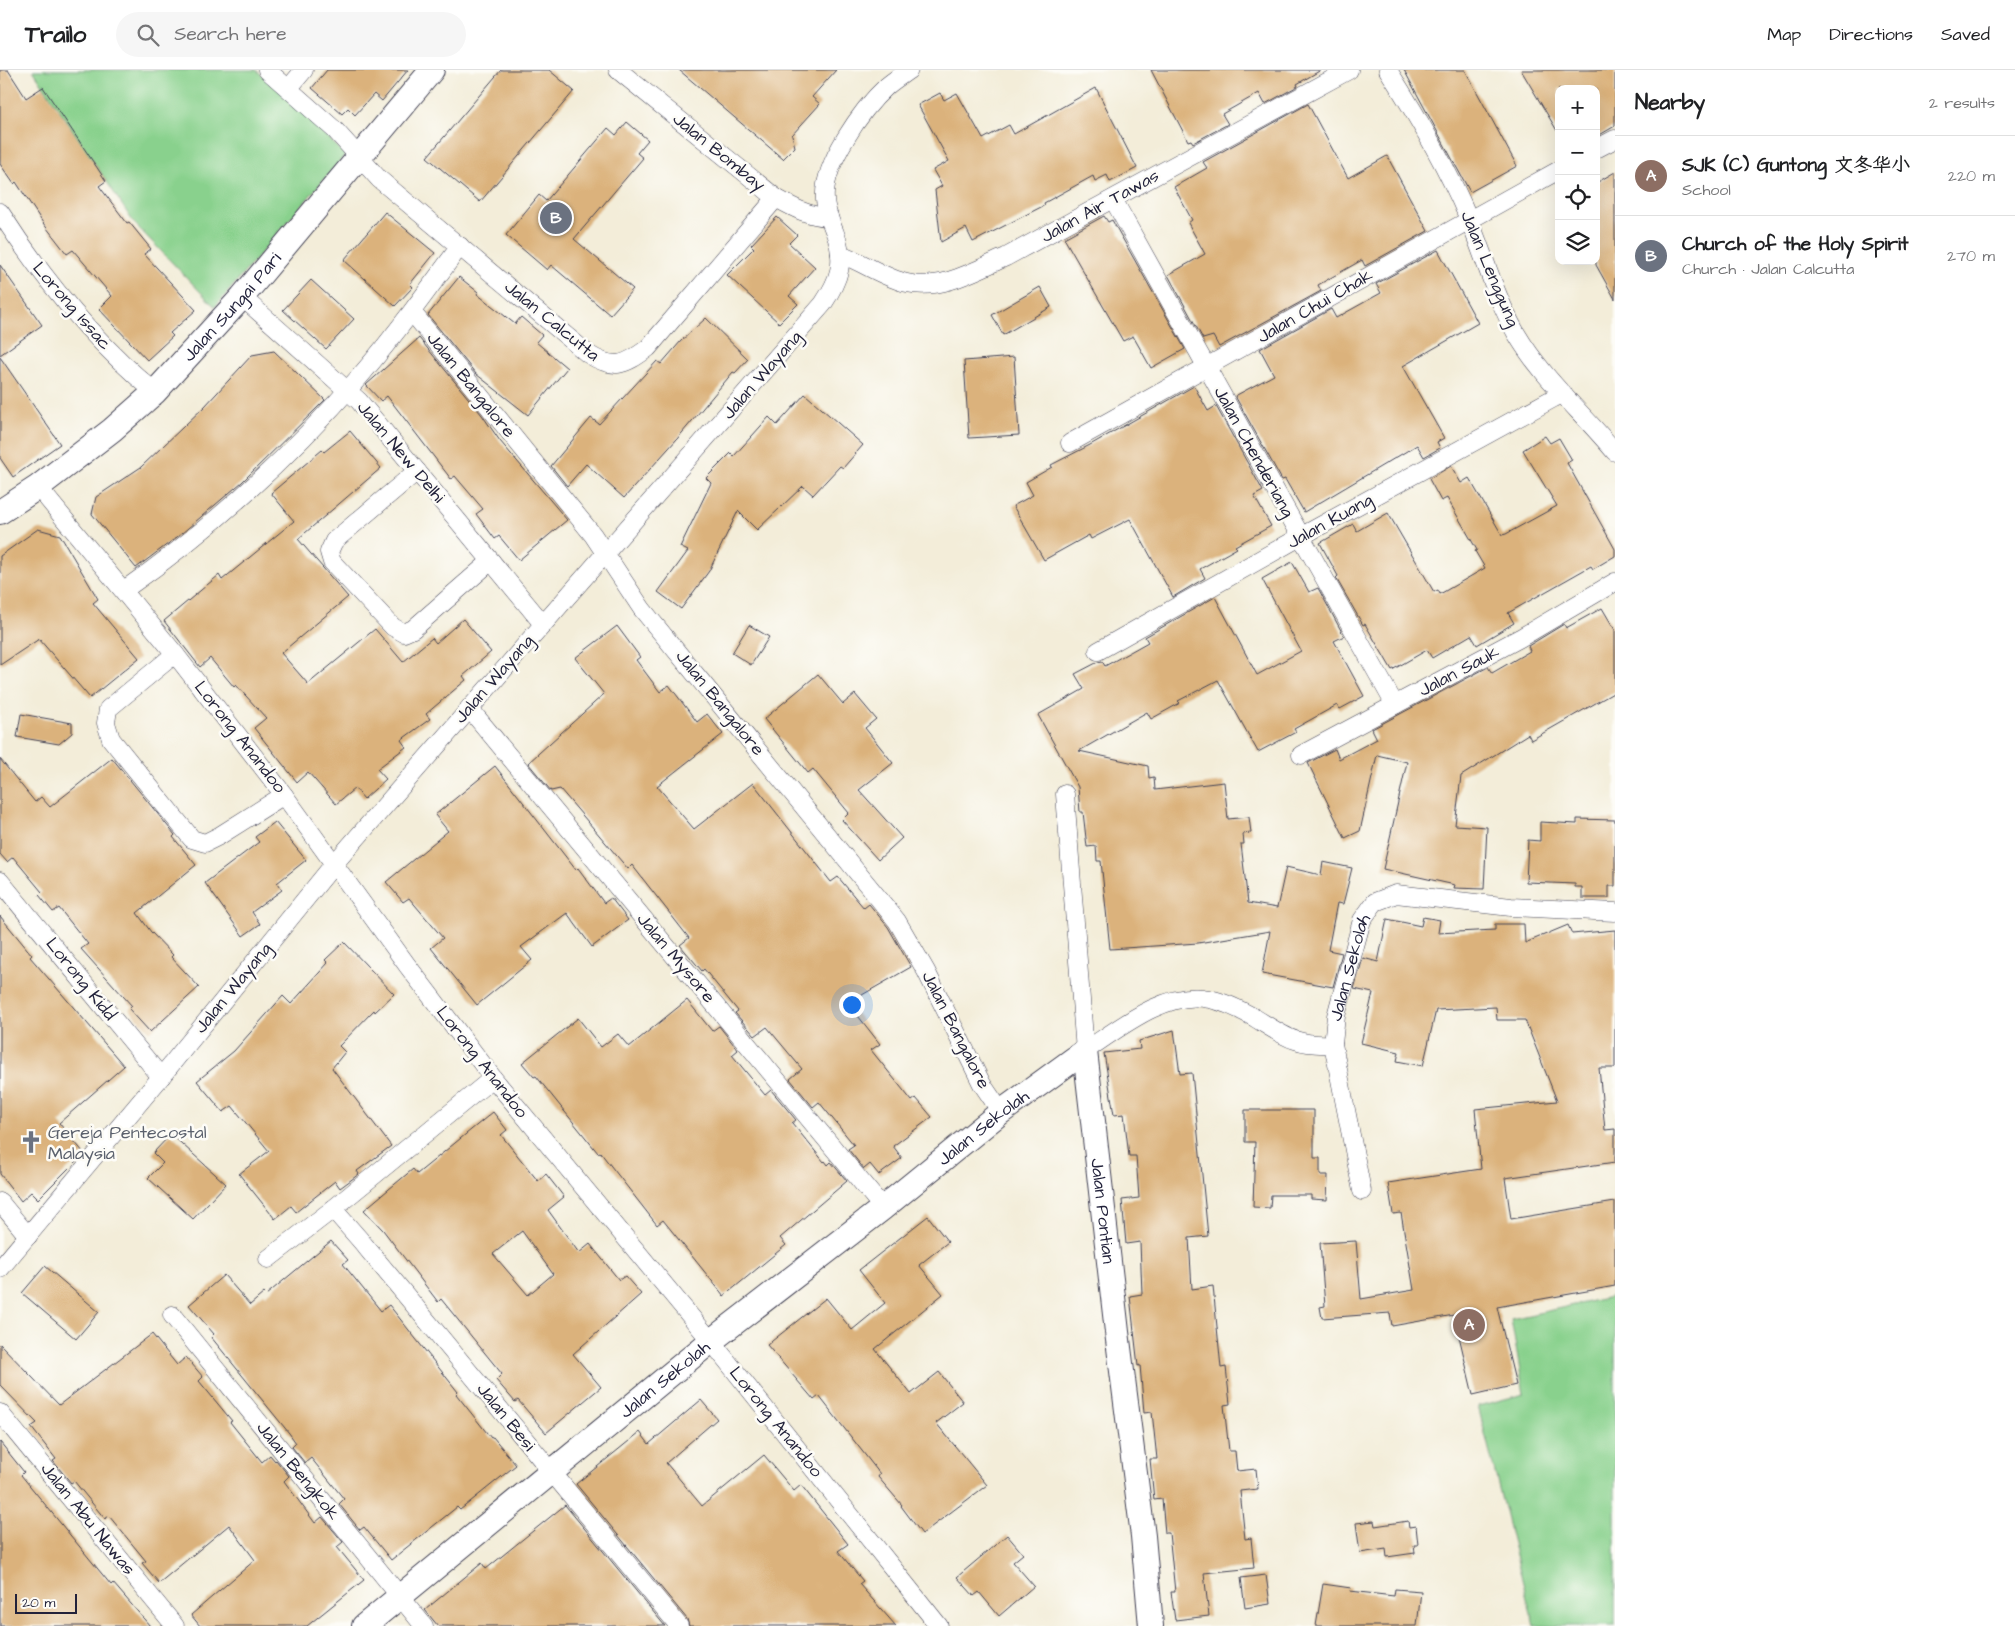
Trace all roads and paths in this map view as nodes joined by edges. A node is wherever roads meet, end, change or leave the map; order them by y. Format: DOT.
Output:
graph roads {
  1 [pos="267,70"];
  2 [pos="304,70"];
  3 [pos="432,70"];
  4 [pos="618,70"];
  5 [pos="909,70"];
  6 [pos="1349,70"];
  7 [pos="1388,70"];
  8 [pos="289,88"];
  9 [pos="1615,139"];
  10 [pos="1600,147"];
  11 [pos="360,158"];
  12 [pos="1555,172"];
  13 [pos="776,198"];
  14 [pos="1113,198"];
  15 [pos="0,212"];
  16 [pos="829,218"];
  17 [pos="1468,218"];
  18 [pos="460,246"];
  19 [pos="840,254"];
  20 [pos="242,297"];
  21 [pos="412,312"];
  22 [pos="1208,367"];
  23 [pos="348,390"];
  24 [pos="155,392"];
  25 [pos="1563,393"];
  26 [pos="1070,443"];
  27 [pos="1615,452"];
  28 [pos="417,471"];
  29 [pos="38,487"];
  30 [pos="0,512"];
  31 [pos="1300,537"];
  32 [pos="606,553"];
  33 [pos="491,561"];
  34 [pos="1615,582"];
  35 [pos="124,590"];
  36 [pos="543,624"];
  37 [pos="1098,651"];
  38 [pos="175,654"];
  39 [pos="1395,706"];
  40 [pos="469,708"];
  41 [pos="1301,755"];
  42 [pos="1065,794"];
  43 [pos="284,795"];
  44 [pos="334,864"];
  45 [pos="0,881"];
  46 [pos="1615,912"];
  47 [pos="1333,1044"];
  48 [pos="1085,1051"];
  49 [pos="161,1077"];
  50 [pos="493,1078"];
  51 [pos="1001,1112"];
  52 [pos="1362,1191"];
  53 [pos="0,1202"];
  54 [pos="883,1208"];
  55 [pos="333,1209"];
  56 [pos="28,1236"];
  57 [pos="268,1260"];
  58 [pos="0,1269"];
  59 [pos="172,1315"];
  60 [pos="711,1341"];
  61 [pos="0,1412"];
  62 [pos="551,1472"];
  63 [pos="400,1597"];
  64 [pos="175,1626"];
  65 [pos="364,1626"];
  66 [pos="424,1626"];
  67 [pos="679,1626"];
  68 [pos="939,1626"];
  69 [pos="1151,1626"];
  1 -- 8 [label="street, Jalan Calcutta"];
  2 -- 8 [label="street"];
  3 -- 11 [label="street, Jalan Sungai Pari"];
  4 -- 13 [label="street, Jalan Bombay"];
  5 -- 16 [label="street, Jalan Wayang"];
  6 -- 14 [label="street, Jalan Air Tawas"];
  7 -- 17 [label="street, Jalan Lenggung"];
  8 -- 11 [label="street, Jalan Calcutta"];
  9 -- 10 [label="street"];
  11 -- 18 [label="street, Jalan Calcutta"];
  11 -- 20 [label="street, Jalan Sungai Pari"];
  12 -- 17 [label="street, Jalan Chui Chak"];
  13 -- 16 [label="street, Jalan Bombay"];
  13 -- 18 [label="street, Jalan Calcutta"];
  14 -- 19 [label="street, Jalan Air Tawas"];
  14 -- 22 [label="street, Jalan Chenderiang"];
  15 -- 24 [label="street, Lorong Issac"];
  16 -- 19 [label="street, Jalan Wayang"];
  17 -- 22 [label="street, Jalan Chui Chak"];
  17 -- 25 [label="street, Jalan Lenggung"];
  18 -- 21 [label="street"];
  19 -- 32 [label="street, Jalan Wayang"];
  20 -- 23 [label="street, Jalan New Delhi"];
  20 -- 24 [label="street, Jalan Sungai Pari"];
  21 -- 23 [label="street"];
  21 -- 32 [label="street, Jalan Bangalore"];
  22 -- 26 [label="street, Jalan Chui Chak"];
  22 -- 31 [label="street, Jalan Chenderiang"];
  23 -- 28 [label="street, Jalan New Delhi"];
  23 -- 35 [label="street"];
  24 -- 29 [label="street, Jalan Sungai Pari"];
  25 -- 27 [label="street, Jalan Lenggung"];
  25 -- 31 [label="street, Jalan Kuang"];
  28 -- 33 [label="street, Jalan New Delhi"];
  28 -- 33 [label="street"];
  29 -- 30 [label="street, Jalan Sungai Pari"];
  29 -- 35 [label="street, Lorong Anandoo"];
  31 -- 37 [label="street, Jalan Kuang"];
  31 -- 39 [label="street, Jalan Chenderiang"];
  32 -- 36 [label="street, Jalan Wayang"];
  32 -- 51 [label="street, Jalan Bangalore"];
  33 -- 36 [label="street, Jalan New Delhi"];
  34 -- 39 [label="street, Jalan Sauk"];
  35 -- 38 [label="street, Lorong Anandoo"];
  36 -- 40 [label="street, Jalan Wayang"];
  38 -- 43 [label="street, Lorong Anandoo"];
  38 -- 43 [label="street"];
  39 -- 41 [label="street, Jalan Sauk"];
  40 -- 44 [label="street, Jalan Wayang"];
  40 -- 54 [label="street, Jalan Mysore"];
  42 -- 48 [label="street, Jalan Pontian"];
  43 -- 44 [label="street, Lorong Anandoo"];
  44 -- 49 [label="street, Jalan Wayang"];
  44 -- 50 [label="street, Lorong Anandoo"];
  45 -- 49 [label="street, Lorong Kidd"];
  46 -- 47 [label="street, Jalan Sekolah"];
  47 -- 48 [label="street, Jalan Sekolah"];
  47 -- 52 [label="street"];
  48 -- 51 [label="street, Jalan Sekolah"];
  48 -- 69 [label="street, Jalan Pontian"];
  49 -- 56 [label="street, Jalan Wayang"];
  50 -- 55 [label="street"];
  50 -- 60 [label="street, Lorong Anandoo"];
  51 -- 54 [label="street, Jalan Sekolah"];
  53 -- 56 [label="street"];
  54 -- 60 [label="street, Jalan Sekolah"];
  55 -- 57 [label="street"];
  55 -- 62 [label="street, Jalan Besi"];
  56 -- 58 [label="street, Jalan Wayang"];
  59 -- 63 [label="street, Jalan Bengkok"];
  60 -- 62 [label="street, Jalan Sekolah"];
  60 -- 68 [label="street, Lorong Anandoo"];
  61 -- 64 [label="street, Jalan Abu Nawas"];
  62 -- 63 [label="street, Jalan Sekolah"];
  62 -- 67 [label="street, Jalan Besi"];
  63 -- 65 [label="street, Jalan Sekolah"];
  63 -- 66 [label="street, Jalan Bengkok"];
}
